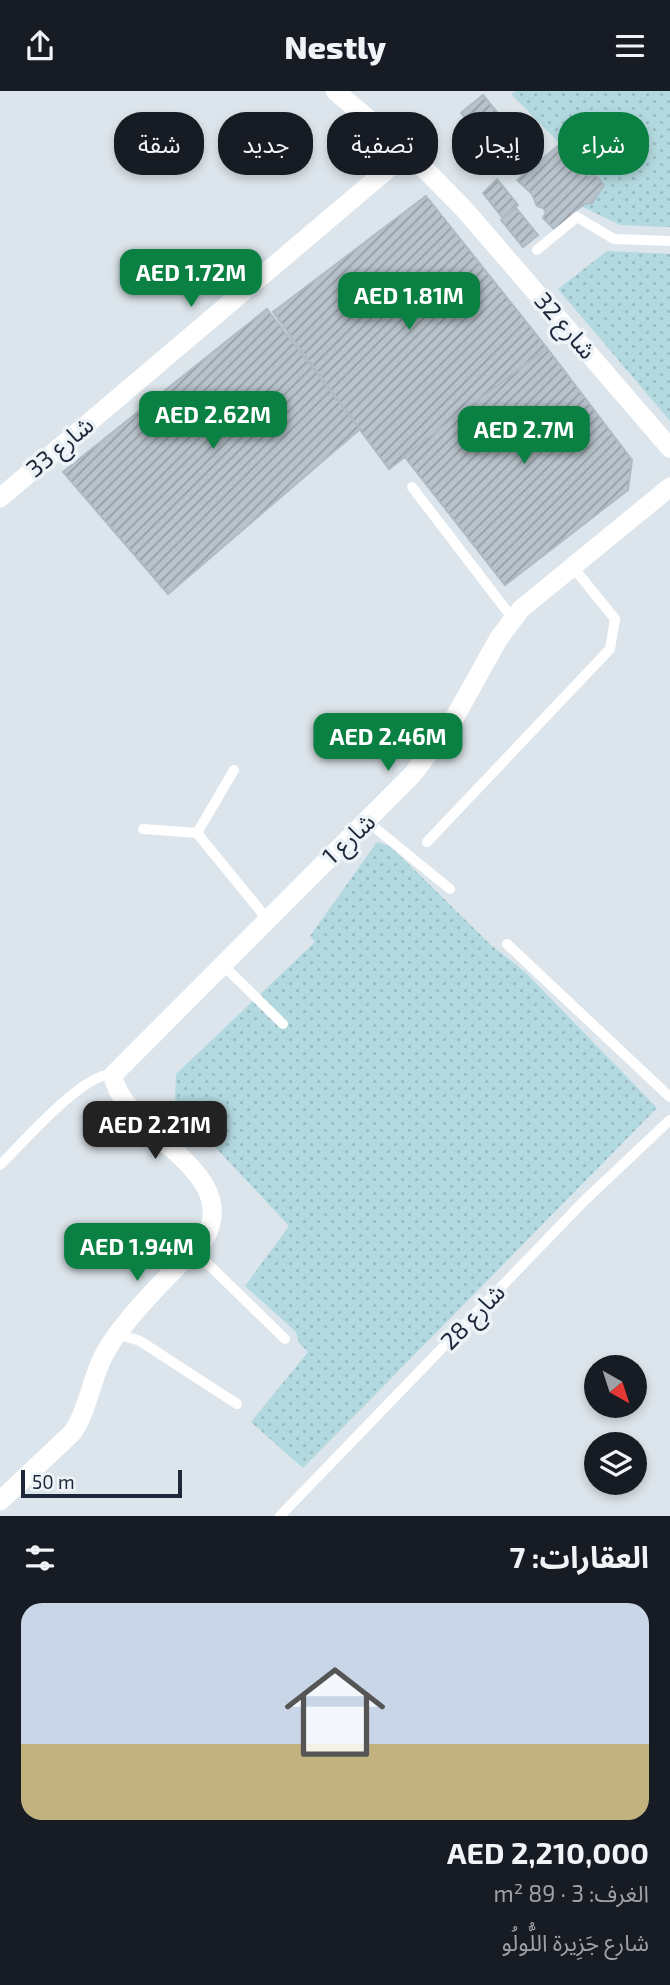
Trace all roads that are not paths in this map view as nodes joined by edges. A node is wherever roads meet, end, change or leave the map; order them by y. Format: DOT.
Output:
graph roads {
  1 [pos="335,91"];
  2 [pos="360,112"];
  3 [pos="381,175"];
  4 [pos="431,175"];
  5 [pos="670,241"];
  6 [pos="537,250"];
  7 [pos="670,448"];
  8 [pos="412,487"];
  9 [pos="670,487"];
  10 [pos="2,493"];
  11 [pos="573,567"];
  12 [pos="513,619"];
  13 [pos="234,770"];
  14 [pos="368,822"];
  15 [pos="143,829"];
  16 [pos="197,833"];
  17 [pos="427,842"];
  18 [pos="450,890"];
  19 [pos="267,919"];
  20 [pos="507,944"];
  21 [pos="222,964"];
  22 [pos="283,1024"];
  23 [pos="113,1075"];
  24 [pos="670,1097"];
  25 [pos="670,1121"];
  26 [pos="0,1165"];
  27 [pos="186,1259"];
  28 [pos="118,1334"];
  29 [pos="285,1339"];
  30 [pos="237,1404"];
  31 [pos="0,1501"];
  32 [pos="280,1516"];
  1 -- 2 [label="street, شارع 32"];
  3 -- 10 [label="street, شارع 33"];
  4 -- 7 [label="street, شارع 32"];
  5 -- 6 [label="lane"];
  8 -- 12 [label="lane"];
  9 -- 11 [label="street, شارع 1"];
  11 -- 12 [label="street, شارع 1"];
  11 -- 17 [label="lane"];
  12 -- 14 [label="street, شارع 1"];
  13 -- 16 [label="lane"];
  14 -- 18 [label="lane"];
  14 -- 19 [label="street, شارع 1"];
  15 -- 16 [label="lane"];
  16 -- 19 [label="lane"];
  19 -- 21 [label="street, شارع 1"];
  20 -- 24 [label="lane"];
  21 -- 22 [label="lane"];
  21 -- 23 [label="street, شارع 1"];
  23 -- 26 [label="lane, شارع 1"];
  23 -- 27 [label="street"];
  25 -- 32 [label="lane, شارع 28"];
  27 -- 28 [label="street"];
  27 -- 29 [label="lane"];
  28 -- 30 [label="lane"];
  28 -- 31 [label="street"];
}
